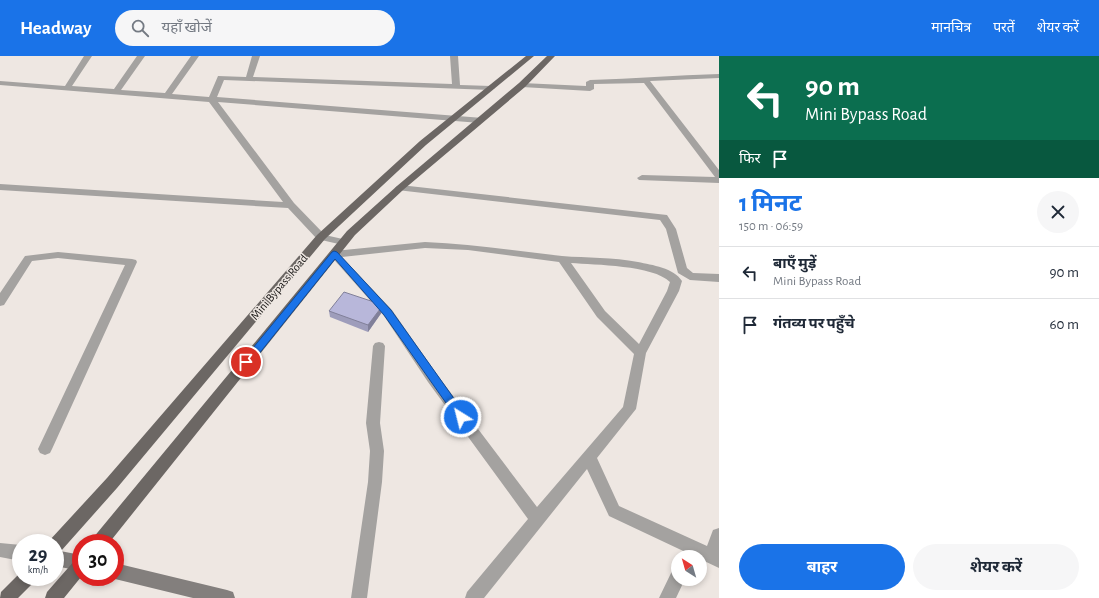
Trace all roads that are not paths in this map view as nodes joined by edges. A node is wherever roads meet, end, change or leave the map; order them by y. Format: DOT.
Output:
graph roads {
  1 [pos="88,56"];
  2 [pos="141,56"];
  3 [pos="195,56"];
  4 [pos="256,56"];
  5 [pos="454,56"];
  6 [pos="530,56"];
  7 [pos="551,56"];
  8 [pos="717,78"];
  9 [pos="249,79"];
  10 [pos="646,81"];
  11 [pos="0,84"];
  12 [pos="522,85"];
  13 [pos="456,86"];
  14 [pos="67,88"];
  15 [pos="491,88"];
  16 [pos="116,92"];
  17 [pos="167,96"];
  18 [pos="212,100"];
  19 [pos="453,118"];
  20 [pos="480,120"];
  21 [pos="719,176"];
  22 [pos="642,178"];
  23 [pos="719,180"];
  24 [pos="0,186"];
  25 [pos="400,188"];
  26 [pos="291,205"];
  27 [pos="321,237"];
  28 [pos="343,242"];
  29 [pos="334,254"];
  30 [pos="562,259"];
  31 [pos="719,278"];
  32 [pos="0,302"];
  33 [pos="379,346"];
  34 [pos="640,353"];
  35 [pos="45,449"];
  36 [pos="588,457"];
  37 [pos="537,519"];
  38 [pos="106,534"];
  39 [pos="719,535"];
  40 [pos="64,536"];
  41 [pos="0,550"];
  42 [pos="686,550"];
  43 [pos="12,552"];
  44 [pos="715,558"];
  45 [pos="124,573"];
  46 [pos="72,575"];
  47 [pos="19,586"];
  48 [pos="673,586"];
  49 [pos="8,598"];
  50 [pos="54,598"];
  51 [pos="227,598"];
  52 [pos="359,598"];
  53 [pos="473,598"];
  54 [pos="667,598"];
  1 -- 14 [label="street"];
  2 -- 16 [label="street"];
  3 -- 17 [label="street"];
  4 -- 9 [label="street"];
  5 -- 13 [label="street"];
  6 -- 15 [label="main road, Mini Bypass Road"];
  7 -- 12 [label="main road, Mini Bypass Road"];
  8 -- 10 [label="street"];
  9 -- 13 [label="street"];
  9 -- 18 [label="street"];
  10 -- 12 [label="street"];
  10 -- 21 [label="street"];
  11 -- 14 [label="street"];
  12 -- 20 [label="main road, Mini Bypass Road"];
  13 -- 15 [label="street"];
  14 -- 16 [label="street"];
  15 -- 19 [label="main road, Mini Bypass Road"];
  16 -- 17 [label="street"];
  17 -- 18 [label="street"];
  18 -- 19 [label="street"];
  18 -- 26 [label="street"];
  19 -- 20 [label="street"];
  19 -- 27 [label="main road, Mini Bypass Road"];
  20 -- 25 [label="main road, Mini Bypass Road"];
  22 -- 23 [label="street"];
  24 -- 26 [label="street"];
  25 -- 28 [label="main road, Mini Bypass Road"];
  25 -- 31 [label="street"];
  26 -- 27 [label="street"];
  27 -- 28 [label="street"];
  27 -- 40 [label="main road, Mini Bypass Road"];
  28 -- 29 [label="main road, Mini Bypass Road"];
  29 -- 30 [label="street"];
  29 -- 37 [label="street"];
  29 -- 38 [label="main road, Mini Bypass Road"];
  30 -- 34 [label="street"];
  30 -- 34 [label="street"];
  32 -- 35 [label="street"];
  33 -- 52 [label="street"];
  34 -- 36 [label="street"];
  36 -- 37 [label="street"];
  36 -- 42 [label="street"];
  37 -- 53 [label="street"];
  39 -- 44 [label="street"];
  41 -- 43 [label="street"];
  45 -- 51 [label="main road"];
  46 -- 50 [label="main road"];
  47 -- 49 [label="main road"];
  48 -- 54 [label="street"];
}
